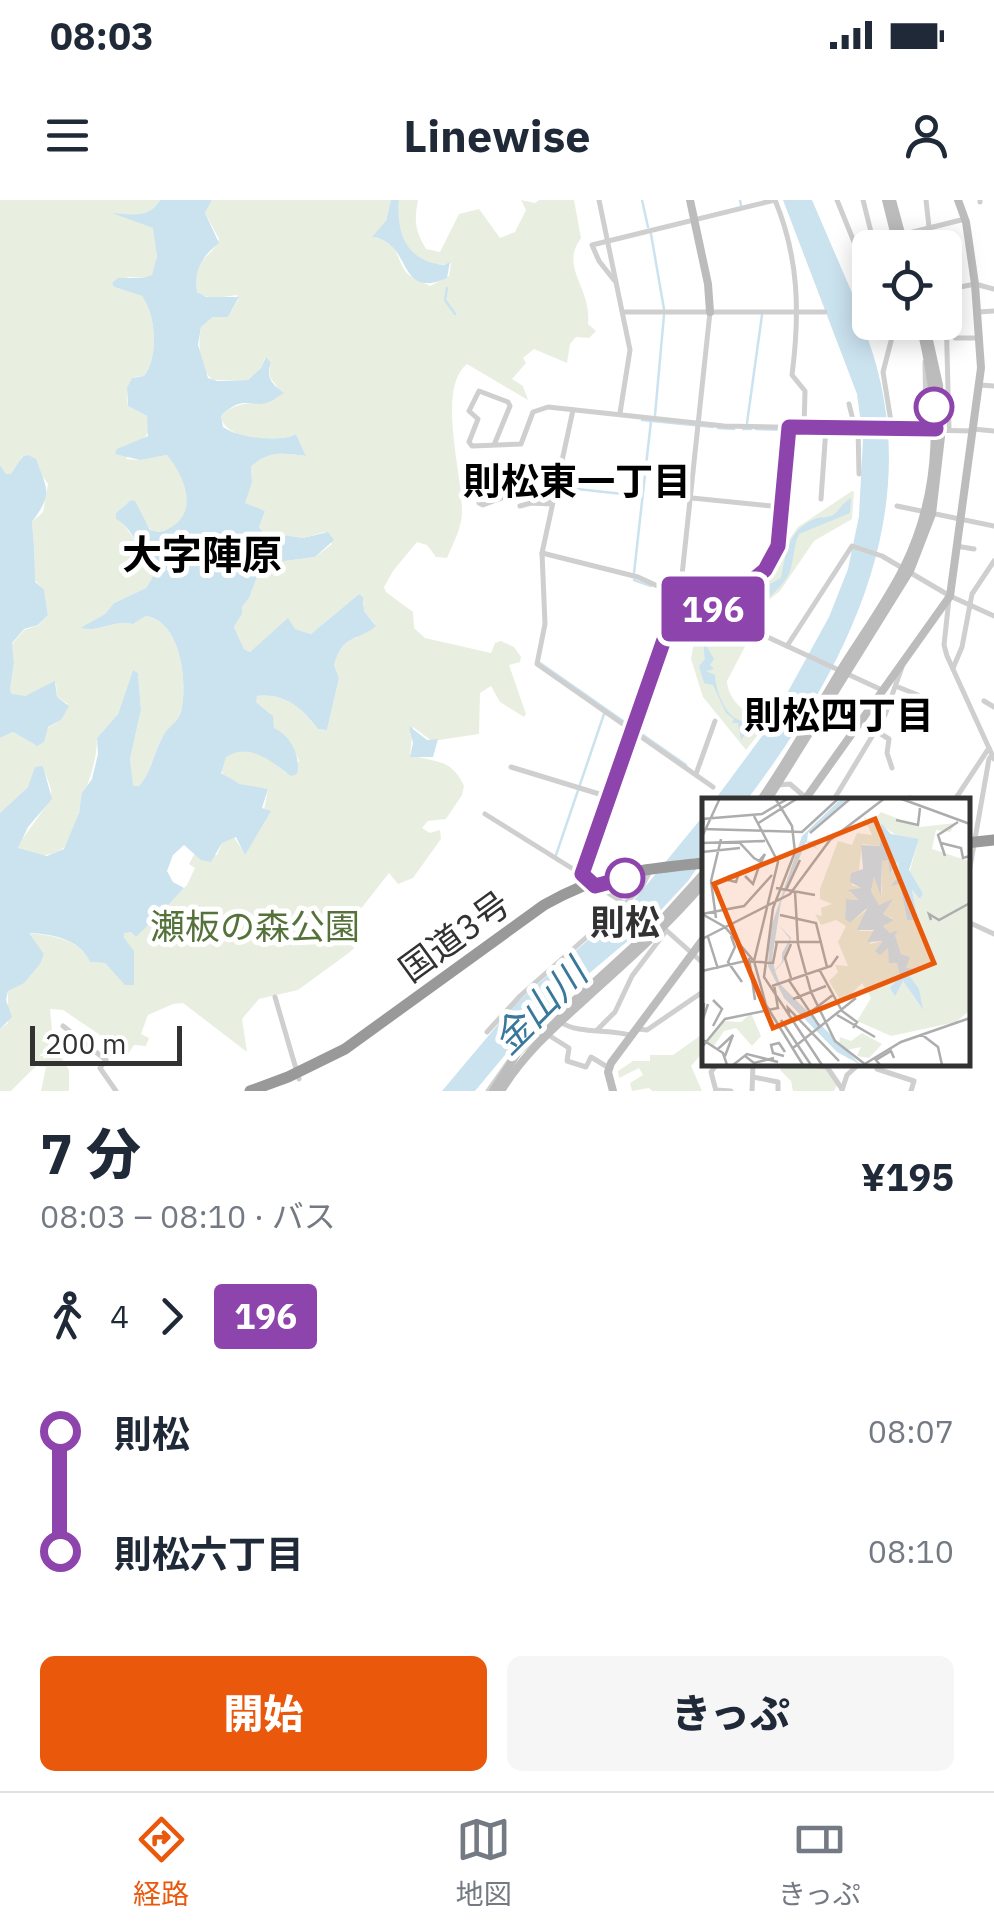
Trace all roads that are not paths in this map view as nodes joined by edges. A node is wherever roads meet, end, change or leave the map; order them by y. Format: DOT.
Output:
graph roads {
  1 [pos="599,200"];
  2 [pos="690,200"];
  3 [pos="775,200"];
  4 [pos="837,200"];
  5 [pos="863,200"];
  6 [pos="889,200"];
  7 [pos="926,200"];
  8 [pos="958,200"];
  9 [pos="965,219"];
  10 [pos="694,220"];
  11 [pos="929,227"];
  12 [pos="870,230"];
  13 [pos="897,230"];
  14 [pos="917,230"];
  15 [pos="852,237"];
  16 [pos="608,241"];
  17 [pos="614,280"];
  18 [pos="975,284"];
  19 [pos="962,287"];
  20 [pos="994,288"];
  21 [pos="994,311"];
  22 [pos="622,312"];
  23 [pos="710,312"];
  24 [pos="798,312"];
  25 [pos="825,312"];
  26 [pos="978,312"];
  27 [pos="962,338"];
  28 [pos="980,338"];
  29 [pos="891,340"];
  30 [pos="925,340"];
  31 [pos="929,340"];
  32 [pos="945,340"];
  33 [pos="928,360"];
  34 [pos="944,380"];
  35 [pos="980,385"];
  36 [pos="994,386"];
  37 [pos="850,404"];
  38 [pos="573,410"];
  39 [pos="620,414"];
  40 [pos="699,426"];
  41 [pos="789,427"];
  42 [pos="804,428"];
  43 [pos="891,428"];
  44 [pos="926,428"];
  45 [pos="858,429"];
  46 [pos="943,429"];
  47 [pos="973,430"];
  48 [pos="994,430"];
  49 [pos="825,431"];
  50 [pos="494,444"];
  51 [pos="522,470"];
  52 [pos="858,474"];
  53 [pos="526,489"];
  54 [pos="502,498"];
  55 [pos="692,498"];
  56 [pos="822,499"];
  57 [pos="552,502"];
  58 [pos="520,506"];
  59 [pos="897,506"];
  60 [pos="781,508"];
  61 [pos="928,513"];
  62 [pos="960,518"];
  63 [pos="994,526"];
  64 [pos="956,546"];
  65 [pos="974,549"];
  66 [pos="542,552"];
  67 [pos="994,561"];
  68 [pos="906,569"];
  69 [pos="680,594"];
  70 [pos="950,596"];
  71 [pos="972,606"];
  72 [pos="716,610"];
  73 [pos="994,616"];
  74 [pos="787,646"];
  75 [pos="902,663"];
  76 [pos="953,668"];
  77 [pos="840,671"];
  78 [pos="897,686"];
  79 [pos="882,690"];
  80 [pos="984,701"];
  81 [pos="994,707"];
  82 [pos="824,711"];
  83 [pos="715,721"];
  84 [pos="922,721"];
  85 [pos="634,726"];
  86 [pos="856,728"];
  87 [pos="876,731"];
  88 [pos="992,754"];
  89 [pos="511,767"];
  90 [pos="892,768"];
  91 [pos="696,774"];
  92 [pos="778,785"];
  93 [pos="713,787"];
  94 [pos="609,797"];
  95 [pos="766,798"];
  96 [pos="767,798"];
  97 [pos="804,798"];
  98 [pos="807,798"];
  99 [pos="836,798"];
  100 [pos="956,798"];
  101 [pos="484,814"];
  102 [pos="994,837"];
  103 [pos="971,839"];
  104 [pos="702,868"];
  105 [pos="652,872"];
  106 [pos="590,880"];
  107 [pos="702,885"];
  108 [pos="624,905"];
  109 [pos="969,922"];
  110 [pos="659,926"];
  111 [pos="994,934"];
  112 [pos="702,941"];
  113 [pos="694,953"];
  114 [pos="702,962"];
  115 [pos="702,992"];
  116 [pos="578,995"];
  117 [pos="275,997"];
  118 [pos="561,1024"];
  119 [pos="64,1026"];
  120 [pos="597,1030"];
  121 [pos="487,1032"];
  122 [pos="636,1033"];
  123 [pos="550,1036"];
  124 [pos="521,1054"];
  125 [pos="716,1066"];
  126 [pos="753,1066"];
  127 [pos="822,1066"];
  128 [pos="837,1066"];
  129 [pos="857,1066"];
  130 [pos="878,1066"];
  131 [pos="609,1068"];
  132 [pos="830,1072"];
  133 [pos="298,1076"];
  134 [pos="753,1077"];
  135 [pos="872,1077"];
  136 [pos="716,1090"];
  137 [pos="842,1090"];
  138 [pos="116,1091"];
  139 [pos="250,1091"];
  140 [pos="269,1091"];
  141 [pos="490,1091"];
  142 [pos="502,1091"];
  143 [pos="613,1091"];
  144 [pos="731,1091"];
  145 [pos="752,1091"];
  146 [pos="778,1091"];
  147 [pos="911,1091"];
  1 -- 16 [label="street"];
  2 -- 10 [label="street"];
  3 -- 10 [label="street"];
  3 -- 24 [label="street"];
  4 -- 15 [label="street"];
  5 -- 12 [label="street"];
  6 -- 13 [label="street"];
  7 -- 11 [label="street"];
  8 -- 9 [label="street"];
  9 -- 11 [label="street"];
  9 -- 18 [label="street"];
  10 -- 16 [label="street"];
  10 -- 23 [label="street"];
  11 -- 14 [label="street"];
  16 -- 17 [label="street"];
  16 -- 17 [label="street"];
  17 -- 22 [label="street"];
  18 -- 19 [label="street"];
  18 -- 20 [label="street"];
  18 -- 26 [label="street"];
  21 -- 26 [label="street"];
  22 -- 23 [label="street"];
  22 -- 39 [label="street"];
  23 -- 24 [label="street"];
  23 -- 40 [label="street"];
  24 -- 25 [label="street"];
  24 -- 42 [label="street"];
  26 -- 28 [label="street"];
  27 -- 28 [label="street"];
  28 -- 35 [label="street"];
  29 -- 43 [label="street"];
  30 -- 33 [label="street"];
  31 -- 34 [label="street"];
  32 -- 34 [label="street"];
  33 -- 44 [label="street"];
  33 -- 46 [label="street"];
  34 -- 46 [label="street"];
  35 -- 36 [label="street"];
  35 -- 47 [label="street"];
  37 -- 45 [label="street"];
  38 -- 39 [label="street"];
  38 -- 50 [label="street"];
  38 -- 57 [label="street"];
  39 -- 40 [label="street"];
  40 -- 41 [label="street"];
  40 -- 55 [label="street"];
  41 -- 42 [label="street"];
  41 -- 60 [label="street"];
  42 -- 49 [label="street"];
  43 -- 44 [label="street"];
  43 -- 45 [label="street"];
  44 -- 46 [label="street"];
  45 -- 49 [label="street"];
  45 -- 52 [label="street"];
  46 -- 47 [label="street"];
  46 -- 61 [label="street"];
  47 -- 48 [label="street"];
  47 -- 62 [label="street"];
  49 -- 56 [label="street"];
  50 -- 50 [label="street"];
  51 -- 53 [label="street"];
  53 -- 54 [label="street"];
  53 -- 57 [label="street"];
  54 -- 54 [label="street"];
  55 -- 60 [label="street"];
  55 -- 69 [label="street"];
  57 -- 58 [label="street"];
  57 -- 66 [label="street"];
  59 -- 61 [label="street"];
  60 -- 72 [label="street"];
  61 -- 62 [label="street"];
  61 -- 68 [label="street"];
  62 -- 63 [label="street"];
  62 -- 64 [label="street"];
  64 -- 65 [label="street"];
  64 -- 70 [label="street"];
  66 -- 69 [label="street"];
  66 -- 85 [label="street"];
  67 -- 71 [label="street"];
  68 -- 70 [label="street"];
  68 -- 74 [label="street"];
  68 -- 77 [label="street"];
  69 -- 72 [label="street"];
  69 -- 85 [label="street"];
  70 -- 71 [label="street"];
  70 -- 75 [label="street"];
  70 -- 76 [label="street"];
  71 -- 73 [label="street"];
  71 -- 76 [label="street"];
  72 -- 74 [label="street"];
  74 -- 77 [label="street"];
  75 -- 78 [label="street"];
  75 -- 79 [label="street"];
  76 -- 88 [label="street"];
  77 -- 79 [label="street"];
  77 -- 82 [label="street"];
  77 -- 95 [label="street"];
  78 -- 84 [label="street"];
  78 -- 87 [label="street"];
  79 -- 86 [label="street"];
  80 -- 81 [label="street"];
  82 -- 86 [label="street"];
  82 -- 92 [label="street"];
  83 -- 91 [label="street"];
  85 -- 91 [label="street"];
  85 -- 94 [label="street"];
  86 -- 98 [label="street"];
  87 -- 90 [label="street"];
  87 -- 99 [label="street"];
  88 -- 100 [label="street"];
  88 -- 103 [label="street"];
  89 -- 94 [label="street"];
  91 -- 93 [label="street"];
  92 -- 96 [label="street"];
  92 -- 97 [label="street"];
  94 -- 106 [label="street"];
  101 -- 106 [label="street"];
  102 -- 103 [label="highway"];
  104 -- 105 [label="highway, 国道3号"];
  104 -- 110 [label="street"];
  105 -- 106 [label="highway, 国道3号"];
  105 -- 108 [label="street"];
  106 -- 108 [label="street"];
  106 -- 133 [label="highway, 国道3号"];
  107 -- 110 [label="street"];
  108 -- 110 [label="street"];
  108 -- 121 [label="street"];
  109 -- 111 [label="street"];
  110 -- 113 [label="street"];
  110 -- 116 [label="street"];
  110 -- 118 [label="street"];
  110 -- 120 [label="street"];
  112 -- 113 [label="street"];
  113 -- 114 [label="street"];
  113 -- 122 [label="street"];
  115 -- 122 [label="street"];
  116 -- 124 [label="street"];
  116 -- 141 [label="street"];
  117 -- 133 [label="street"];
  118 -- 120 [label="street"];
  118 -- 123 [label="street"];
  118 -- 124 [label="street"];
  119 -- 138 [label="street"];
  120 -- 122 [label="street"];
  122 -- 131 [label="street"];
  123 -- 131 [label="street"];
  123 -- 142 [label="street"];
  124 -- 141 [label="street"];
  124 -- 142 [label="street"];
  125 -- 136 [label="street"];
  126 -- 134 [label="street"];
  127 -- 132 [label="street"];
  128 -- 132 [label="street"];
  129 -- 137 [label="street"];
  130 -- 135 [label="street"];
  130 -- 147 [label="street"];
  131 -- 143 [label="street"];
  132 -- 137 [label="street"];
  133 -- 139 [label="highway, 国道3号"];
  133 -- 140 [label="highway, 国道3号"];
  134 -- 145 [label="street"];
  134 -- 146 [label="street"];
  136 -- 144 [label="street"];
}
